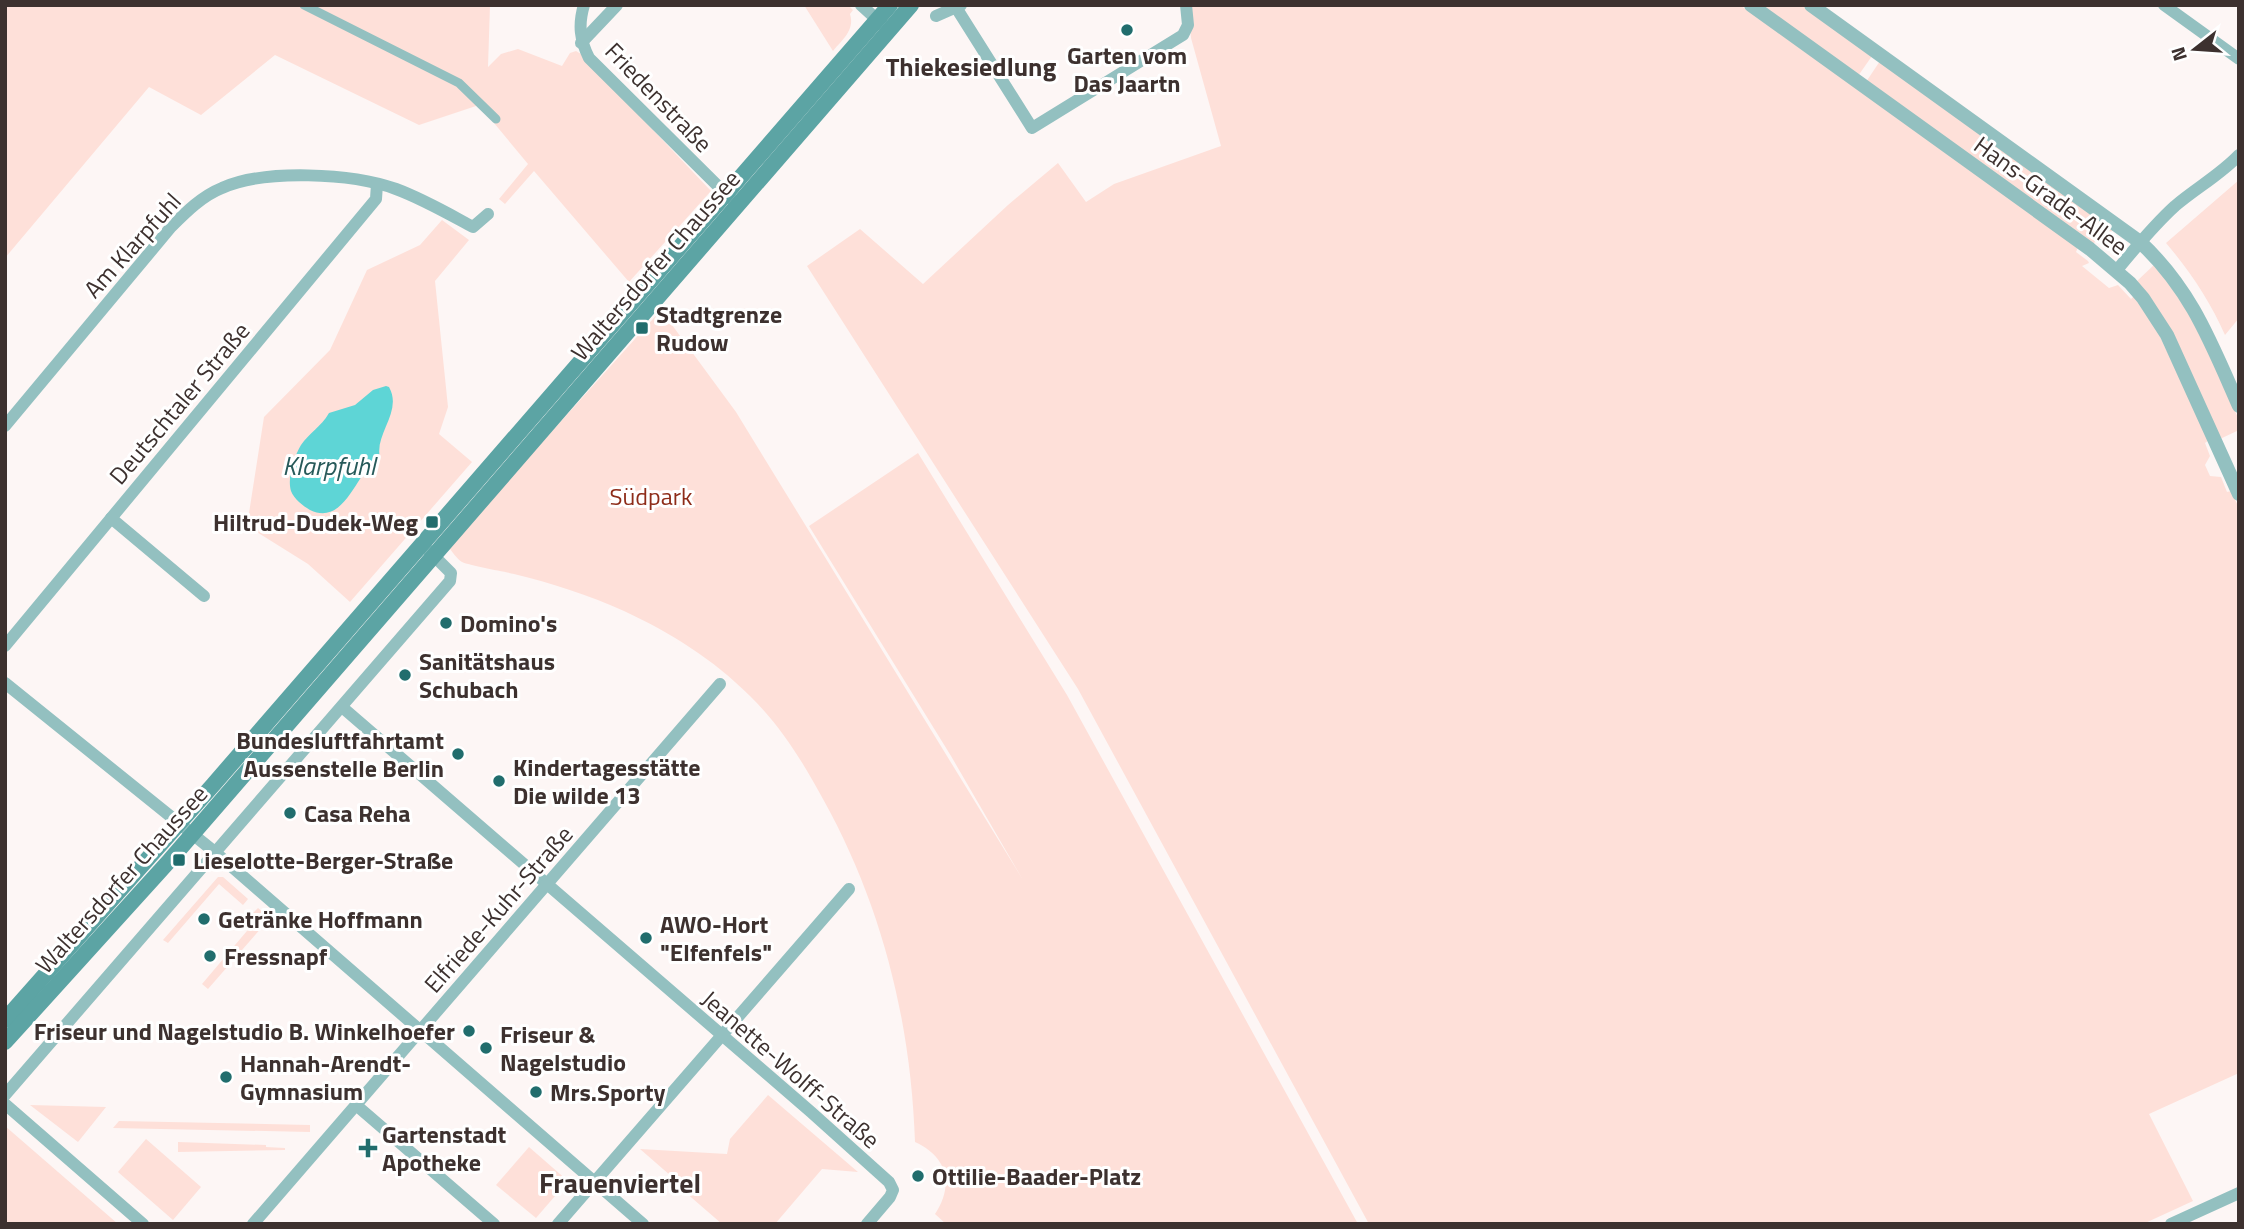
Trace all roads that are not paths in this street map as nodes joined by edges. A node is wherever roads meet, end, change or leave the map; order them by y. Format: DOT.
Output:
graph roads {
  1 [pos="304,5"];
  2 [pos="584,5"];
  3 [pos="617,5"];
  4 [pos="861,5"];
  5 [pos="890,5"];
  6 [pos="911,5"];
  7 [pos="1186,5"];
  8 [pos="1751,5"];
  9 [pos="1811,5"];
  10 [pos="2164,5"];
  11 [pos="959,7"];
  12 [pos="936,16"];
  13 [pos="883,26"];
  14 [pos="581,43"];
  15 [pos="2239,59"];
  16 [pos="496,119"];
  17 [pos="2239,155"];
  18 [pos="377,184"];
  19 [pos="732,200"];
  20 [pos="488,214"];
  21 [pos="2140,242"];
  22 [pos="2117,270"];
  23 [pos="2239,406"];
  24 [pos="5,426"];
  25 [pos="2239,494"];
  26 [pos="111,518"];
  27 [pos="427,550"];
  28 [pos="204,596"];
  29 [pos="5,646"];
  30 [pos="5,683"];
  31 [pos="720,684"];
  32 [pos="342,707"];
  33 [pos="179,823"];
  34 [pos="192,834"];
  35 [pos="216,853"];
  36 [pos="548,883"];
  37 [pos="849,890"];
  38 [pos="5,1020"];
  39 [pos="420,1031"];
  40 [pos="723,1036"];
  41 [pos="5,1042"];
  42 [pos="5,1095"];
  43 [pos="5,1104"];
  44 [pos="356,1105"];
  45 [pos="594,1182"];
  46 [pos="2239,1193"];
  47 [pos="143,1224"];
  48 [pos="253,1224"];
  49 [pos="494,1224"];
  50 [pos="558,1224"];
  51 [pos="643,1224"];
  52 [pos="867,1224"];
  53 [pos="2171,1224"];
  1 -- 16 [label="street"];
  2 -- 14 [label="street, Friedenstraße"];
  3 -- 14 [label="street"];
  4 -- 13 [label="street"];
  5 -- 13 [label="main road, Waltersdorfer Chaussee"];
  6 -- 13 [label="main road, Waltersdorfer Chaussee"];
  7 -- 11 [label="street"];
  8 -- 22 [label="street, Hans-Grade-Allee"];
  9 -- 21 [label="street, Hans-Grade-Allee"];
  10 -- 15 [label="street"];
  11 -- 12 [label="street"];
  13 -- 19 [label="main road, Waltersdorfer Chaussee"];
  14 -- 19 [label="street, Friedenstraße"];
  17 -- 21 [label="street"];
  18 -- 20 [label="street, Am Klarpfuhl"];
  18 -- 24 [label="street, Am Klarpfuhl"];
  18 -- 26 [label="street, Deutschtaler Straße"];
  19 -- 27 [label="main road, Waltersdorfer Chaussee"];
  21 -- 22 [label="street"];
  21 -- 23 [label="street, Hans-Grade-Allee"];
  22 -- 25 [label="street, Hans-Grade-Allee"];
  26 -- 28 [label="street"];
  26 -- 29 [label="street, Deutschtaler Straße"];
  27 -- 32 [label="street"];
  27 -- 33 [label="main road, Waltersdorfer Chaussee"];
  27 -- 34 [label="main road, Waltersdorfer Chaussee"];
  30 -- 33 [label="street"];
  31 -- 36 [label="street, Elfriede-Kuhr-Straße"];
  32 -- 35 [label="street"];
  32 -- 36 [label="street, Jeanette-Wolff-Straße"];
  33 -- 34 [label="street"];
  33 -- 38 [label="main road, Waltersdorfer Chaussee"];
  34 -- 35 [label="street"];
  34 -- 41 [label="main road, Waltersdorfer Chaussee"];
  35 -- 39 [label="street"];
  35 -- 42 [label="street"];
  36 -- 39 [label="street, Elfriede-Kuhr-Straße"];
  36 -- 40 [label="street, Jeanette-Wolff-Straße"];
  37 -- 40 [label="street"];
  39 -- 44 [label="street, Elfriede-Kuhr-Straße"];
  39 -- 45 [label="street"];
  40 -- 45 [label="street"];
  40 -- 52 [label="street, Jeanette-Wolff-Straße"];
  43 -- 47 [label="street"];
  44 -- 48 [label="street, Elfriede-Kuhr-Straße"];
  44 -- 49 [label="street"];
  45 -- 50 [label="street"];
  45 -- 51 [label="street"];
  46 -- 53 [label="street"];
}
